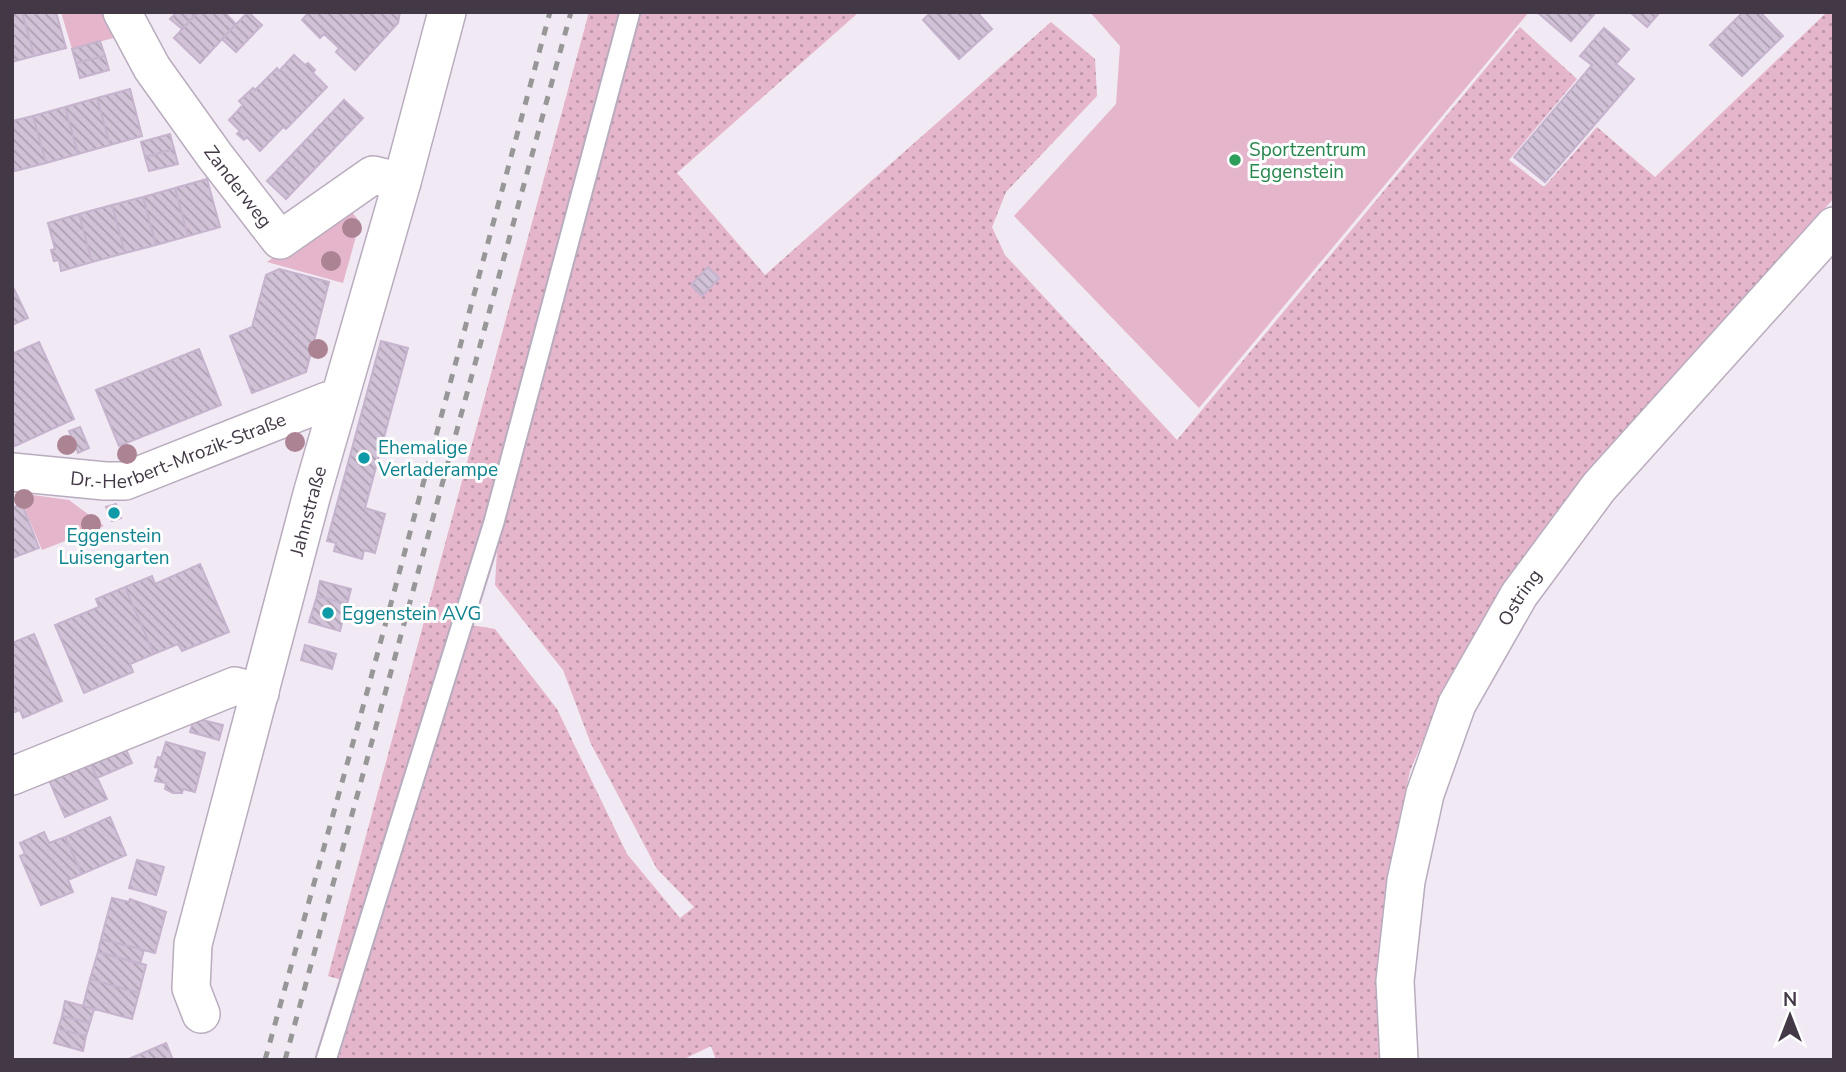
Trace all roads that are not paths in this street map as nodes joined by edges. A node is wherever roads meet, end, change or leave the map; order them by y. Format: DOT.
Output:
graph roads {
  1 [pos="122,12"];
  2 [pos="447,12"];
  3 [pos="630,12"];
  4 [pos="402,182"];
  5 [pos="1834,226"];
  6 [pos="338,403"];
  7 [pos="12,472"];
  8 [pos="260,693"];
  9 [pos="12,776"];
  10 [pos="201,1013"];
  11 [pos="326,1060"];
  12 [pos="1399,1060"];
  1 -- 4 [label="street, Zanderweg"];
  2 -- 4 [label="street, Jahnstraße"];
  3 -- 11 [label="lane"];
  4 -- 6 [label="street, Jahnstraße"];
  5 -- 12 [label="street, Ostring"];
  6 -- 7 [label="street, Dr.-Herbert-Mrozik-Straße"];
  6 -- 8 [label="street, Jahnstraße"];
  8 -- 9 [label="street"];
  8 -- 10 [label="street, Jahnstraße"];
}
